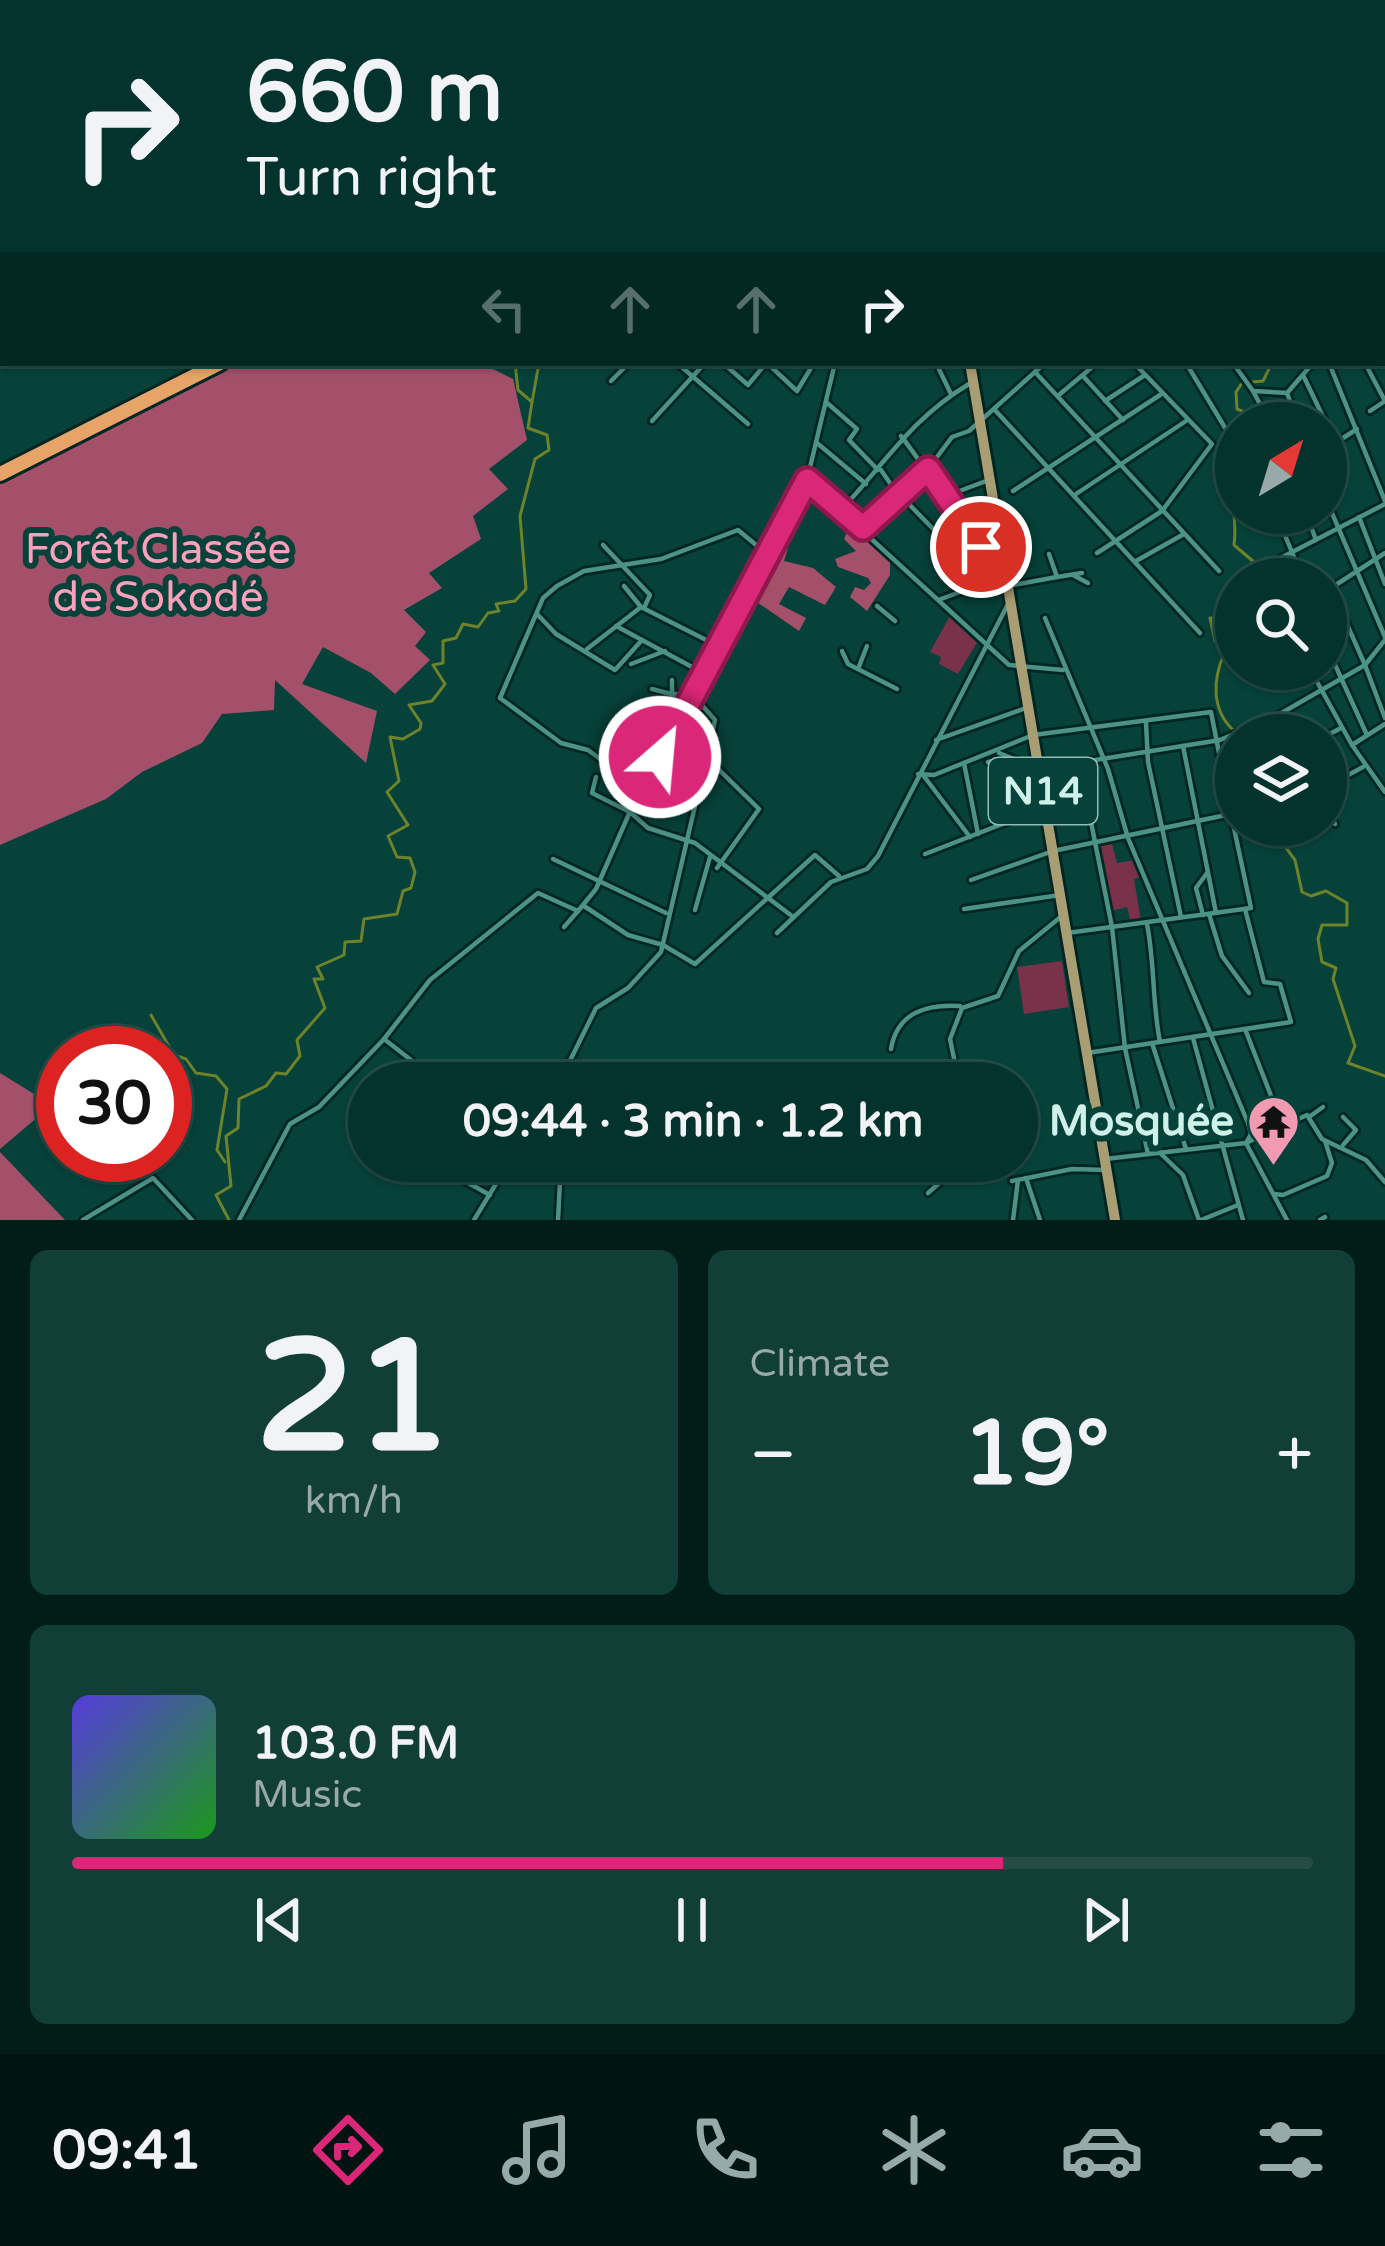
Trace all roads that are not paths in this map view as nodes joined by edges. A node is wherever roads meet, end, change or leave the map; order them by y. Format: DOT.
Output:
graph roads {
  1 [pos="214,366"];
  2 [pos="626,366"];
  3 [pos="681,366"];
  4 [pos="702,366"];
  5 [pos="726,366"];
  6 [pos="764,366"];
  7 [pos="769,366"];
  8 [pos="812,366"];
  9 [pos="834,366"];
  10 [pos="937,366"];
  11 [pos="970,366"];
  12 [pos="1042,366"];
  13 [pos="1094,366"];
  14 [pos="1137,366"];
  15 [pos="1188,366"];
  16 [pos="1236,366"];
  17 [pos="1310,366"];
  18 [pos="1330,366"];
  19 [pos="1367,366"];
  20 [pos="1035,372"];
  21 [pos="1145,375"];
  22 [pos="1303,375"];
  23 [pos="693,376"];
  24 [pos="1083,376"];
  25 [pos="611,381"];
  26 [pos="973,382"];
  27 [pos="1252,389"];
  28 [pos="1287,393"];
  29 [pos="951,394"];
  30 [pos="1058,395"];
  31 [pos="1160,395"];
  32 [pos="1106,401"];
  33 [pos="1385,401"];
  34 [pos="826,402"];
  35 [pos="1259,402"];
  36 [pos="1290,402"];
  37 [pos="1316,402"];
  38 [pos="994,409"];
  39 [pos="1215,411"];
  40 [pos="1370,411"];
  41 [pos="979,420"];
  42 [pos="652,421"];
  43 [pos="1186,421"];
  44 [pos="1125,422"];
  45 [pos="748,424"];
  46 [pos="1357,429"];
  47 [pos="901,435"];
  48 [pos="1347,436"];
  49 [pos="1101,438"];
  50 [pos="817,442"];
  51 [pos="1124,464"];
  52 [pos="1385,467"];
  53 [pos="928,469"];
  54 [pos="1053,469"];
  55 [pos="879,470"];
  56 [pos="1374,473"];
  57 [pos="0,474"];
  58 [pos="807,480"];
  59 [pos="986,481"];
  60 [pos="866,484"];
  61 [pos="1013,491"];
  62 [pos="898,494"];
  63 [pos="1076,494"];
  64 [pos="949,495"];
  65 [pos="1385,502"];
  66 [pos="842,509"];
  67 [pos="1162,511"];
  68 [pos="1359,517"];
  69 [pos="1347,523"];
  70 [pos="863,528"];
  71 [pos="1184,534"];
  72 [pos="1285,534"];
  73 [pos="1314,534"];
  74 [pos="1327,534"];
  75 [pos="1342,534"];
  76 [pos="1117,539"];
  77 [pos="1316,540"];
  78 [pos="603,545"];
  79 [pos="1293,552"];
  80 [pos="1003,553"];
  81 [pos="766,554"];
  82 [pos="1049,554"];
  83 [pos="1096,554"];
  84 [pos="1385,554"];
  85 [pos="1281,558"];
  86 [pos="1295,558"];
  87 [pos="1375,559"];
  88 [pos="1135,562"];
  89 [pos="623,565"];
  90 [pos="1215,567"];
  91 [pos="1355,572"];
  92 [pos="1082,573"];
  93 [pos="1073,575"];
  94 [pos="1057,577"];
  95 [pos="1347,577"];
  96 [pos="986,583"];
  97 [pos="1088,583"];
  98 [pos="1385,584"];
  99 [pos="624,586"];
  100 [pos="1008,586"];
  101 [pos="941,599"];
  102 [pos="877,606"];
  103 [pos="642,608"];
  104 [pos="536,614"];
  105 [pos="1045,618"];
  106 [pos="895,621"];
  107 [pos="616,626"];
  108 [pos="1347,627"];
  109 [pos="1200,633"];
  110 [pos="1385,639"];
  111 [pos="642,640"];
  112 [pos="988,640"];
  113 [pos="867,646"];
  114 [pos="720,647"];
  115 [pos="587,649"];
  116 [pos="665,651"];
  117 [pos="842,651"];
  118 [pos="632,664"];
  119 [pos="1365,664"];
  120 [pos="858,669"];
  121 [pos="1022,669"];
  122 [pos="1064,670"];
  123 [pos="705,674"];
  124 [pos="1347,674"];
  125 [pos="672,680"];
  126 [pos="652,689"];
  127 [pos="898,689"];
  128 [pos="1319,690"];
  129 [pos="1346,690"];
  130 [pos="692,694"];
  131 [pos="675,695"];
  132 [pos="1029,706"];
  133 [pos="1281,714"];
  134 [pos="1333,714"];
  135 [pos="1215,720"];
  136 [pos="1385,721"];
  137 [pos="1146,722"];
  138 [pos="618,724"];
  139 [pos="1092,730"];
  140 [pos="1033,735"];
  141 [pos="1367,735"];
  142 [pos="1347,737"];
  143 [pos="936,740"];
  144 [pos="1215,741"];
  145 [pos="1352,745"];
  146 [pos="1183,746"];
  147 [pos="1149,750"];
  148 [pos="663,753"];
  149 [pos="999,754"];
  150 [pos="1103,758"];
  151 [pos="708,759"];
  152 [pos="988,761"];
  153 [pos="1079,762"];
  154 [pos="964,763"];
  155 [pos="1038,764"];
  156 [pos="1366,766"];
  157 [pos="649,773"];
  158 [pos="920,774"];
  159 [pos="1347,776"];
  160 [pos="596,777"];
  161 [pos="643,782"];
  162 [pos="660,791"];
  163 [pos="1385,793"];
  164 [pos="1046,807"];
  165 [pos="694,808"];
  166 [pos="630,812"];
  167 [pos="1215,819"];
  168 [pos="1196,824"];
  169 [pos="1163,830"];
  170 [pos="974,836"];
  171 [pos="1128,838"];
  172 [pos="686,840"];
  173 [pos="1095,844"];
  174 [pos="1238,846"];
  175 [pos="1053,851"];
  176 [pos="925,854"];
  177 [pos="710,857"];
  178 [pos="553,859"];
  179 [pos="720,866"];
  180 [pos="1207,873"];
  181 [pos="839,877"];
  182 [pos="601,879"];
  183 [pos="971,880"];
  184 [pos="1060,895"];
  185 [pos="769,896"];
  186 [pos="581,909"];
  187 [pos="964,909"];
  188 [pos="1245,909"];
  189 [pos="695,910"];
  190 [pos="668,914"];
  191 [pos="1210,914"];
  192 [pos="1064,915"];
  193 [pos="792,916"];
  194 [pos="1181,917"];
  195 [pos="1164,920"];
  196 [pos="1147,924"];
  197 [pos="564,927"];
  198 [pos="1112,927"];
  199 [pos="777,933"];
  200 [pos="1067,933"];
  201 [pos="663,945"];
  202 [pos="1249,993"];
  203 [pos="966,1005"];
  204 [pos="1281,1024"];
  205 [pos="1245,1029"];
  206 [pos="1296,1033"];
  207 [pos="1193,1038"];
  208 [pos="1210,1038"];
  209 [pos="384,1039"];
  210 [pos="1156,1043"];
  211 [pos="1125,1048"];
  212 [pos="891,1049"];
  213 [pos="1087,1053"];
  214 [pos="410,1062"];
  215 [pos="569,1062"];
  216 [pos="955,1062"];
  217 [pos="1323,1108"];
  218 [pos="1309,1117"];
  219 [pos="1343,1117"];
  220 [pos="1282,1125"];
  221 [pos="1325,1141"];
  222 [pos="1246,1143"];
  223 [pos="1218,1144"];
  224 [pos="1343,1145"];
  225 [pos="1186,1149"];
  226 [pos="1159,1152"];
  227 [pos="1148,1154"];
  228 [pos="1106,1164"];
  229 [pos="1038,1176"];
  230 [pos="465,1182"];
  231 [pos="498,1182"];
  232 [pos="560,1182"];
  233 [pos="940,1182"];
  234 [pos="1018,1182"];
  235 [pos="1021,1182"];
  236 [pos="1385,1182"];
  237 [pos="928,1193"];
  238 [pos="1274,1193"];
  239 [pos="490,1195"];
  240 [pos="1238,1205"];
  241 [pos="83,1220"];
  242 [pos="192,1220"];
  243 [pos="239,1220"];
  244 [pos="474,1220"];
  245 [pos="558,1220"];
  246 [pos="1012,1220"];
  247 [pos="1040,1220"];
  248 [pos="1115,1220"];
  249 [pos="1200,1220"];
  250 [pos="1244,1220"];
  251 [pos="1288,1220"];
  1 -- 57 [label="highway"];
  2 -- 25 [label="street"];
  3 -- 23 [label="street"];
  4 -- 23 [label="street"];
  5 -- 6 [label="street"];
  7 -- 8 [label="street"];
  9 -- 34 [label="street"];
  10 -- 29 [label="street"];
  11 -- 26 [label="main road, N14"];
  12 -- 20 [label="street"];
  13 -- 24 [label="street"];
  14 -- 21 [label="street"];
  15 -- 39 [label="street"];
  16 -- 27 [label="street"];
  17 -- 22 [label="street"];
  18 -- 46 [label="street"];
  19 -- 33 [label="street"];
  20 -- 30 [label="street"];
  20 -- 38 [label="street"];
  21 -- 31 [label="street"];
  21 -- 32 [label="street"];
  22 -- 28 [label="street"];
  22 -- 37 [label="street"];
  23 -- 42 [label="street"];
  23 -- 45 [label="street"];
  24 -- 30 [label="street"];
  24 -- 32 [label="street"];
  26 -- 29 [label="street"];
  26 -- 41 [label="main road, N14"];
  27 -- 28 [label="street"];
  27 -- 35 [label="street"];
  28 -- 36 [label="street"];
  29 -- 47 [label="street"];
  30 -- 49 [label="street"];
  31 -- 43 [label="street"];
  31 -- 44 [label="street"];
  32 -- 44 [label="street"];
  33 -- 40 [label="street"];
  34 -- 50 [label="street"];
  34 -- 55 [label="street"];
  38 -- 41 [label="street"];
  38 -- 54 [label="street"];
  41 -- 53 [label="street"];
  41 -- 80 [label="main road, N14"];
  43 -- 51 [label="street"];
  43 -- 67 [label="street"];
  44 -- 49 [label="street"];
  46 -- 48 [label="street"];
  46 -- 56 [label="street"];
  47 -- 53 [label="street"];
  47 -- 55 [label="street"];
  49 -- 51 [label="street"];
  49 -- 54 [label="street"];
  50 -- 58 [label="street"];
  50 -- 60 [label="street"];
  51 -- 63 [label="street"];
  51 -- 67 [label="street"];
  52 -- 56 [label="street"];
  53 -- 62 [label="street"];
  53 -- 64 [label="street"];
  54 -- 61 [label="street"];
  54 -- 63 [label="street"];
  55 -- 60 [label="street"];
  55 -- 62 [label="street"];
  56 -- 65 [label="street"];
  58 -- 66 [label="street"];
  58 -- 81 [label="street"];
  59 -- 64 [label="street"];
  60 -- 66 [label="street"];
  62 -- 70 [label="street"];
  62 -- 96 [label="street"];
  63 -- 76 [label="street"];
  64 -- 80 [label="street"];
  65 -- 68 [label="street"];
  66 -- 70 [label="street"];
  67 -- 71 [label="street"];
  67 -- 76 [label="street"];
  68 -- 69 [label="street"];
  68 -- 87 [label="street"];
  70 -- 101 [label="street"];
  71 -- 88 [label="street"];
  71 -- 90 [label="street"];
  72 -- 79 [label="street"];
  73 -- 77 [label="street"];
  74 -- 77 [label="street"];
  75 -- 91 [label="street"];
  76 -- 83 [label="street"];
  76 -- 88 [label="street"];
  77 -- 79 [label="street"];
  78 -- 89 [label="street"];
  79 -- 85 [label="street"];
  79 -- 86 [label="street"];
  80 -- 100 [label="main road, N14"];
  81 -- 89 [label="street"];
  81 -- 114 [label="street"];
  82 -- 94 [label="street"];
  84 -- 87 [label="street"];
  87 -- 91 [label="street"];
  87 -- 98 [label="street"];
  88 -- 109 [label="street"];
  89 -- 103 [label="street"];
  89 -- 104 [label="street"];
  91 -- 95 [label="street"];
  91 -- 110 [label="street"];
  92 -- 93 [label="street"];
  93 -- 94 [label="street"];
  93 -- 97 [label="street"];
  94 -- 100 [label="street"];
  96 -- 100 [label="street"];
  96 -- 101 [label="street"];
  99 -- 103 [label="street"];
  100 -- 112 [label="street"];
  100 -- 121 [label="main road, N14"];
  101 -- 112 [label="street"];
  102 -- 106 [label="street"];
  103 -- 107 [label="street"];
  103 -- 114 [label="street"];
  104 -- 115 [label="street"];
  104 -- 161 [label="street"];
  105 -- 122 [label="street"];
  107 -- 111 [label="street"];
  107 -- 115 [label="street"];
  108 -- 119 [label="street"];
  110 -- 119 [label="street"];
  111 -- 115 [label="street"];
  111 -- 116 [label="street"];
  112 -- 121 [label="street"];
  112 -- 143 [label="street"];
  113 -- 120 [label="street"];
  114 -- 123 [label="street"];
  116 -- 118 [label="street"];
  116 -- 123 [label="street"];
  117 -- 120 [label="street"];
  119 -- 124 [label="street"];
  119 -- 136 [label="street"];
  120 -- 127 [label="street"];
  121 -- 122 [label="street"];
  121 -- 132 [label="main road, N14"];
  122 -- 139 [label="street"];
  123 -- 130 [label="street"];
  125 -- 131 [label="street"];
  126 -- 131 [label="street"];
  128 -- 133 [label="street"];
  128 -- 134 [label="street"];
  129 -- 141 [label="street"];
  130 -- 131 [label="street"];
  130 -- 148 [label="street"];
  130 -- 151 [label="street"];
  132 -- 140 [label="main road, N14"];
  132 -- 143 [label="street"];
  135 -- 137 [label="street"];
  136 -- 141 [label="street"];
  137 -- 139 [label="street"];
  137 -- 147 [label="street"];
  138 -- 148 [label="street"];
  139 -- 140 [label="street"];
  139 -- 150 [label="street"];
  140 -- 149 [label="street"];
  140 -- 155 [label="main road, N14"];
  141 -- 145 [label="street"];
  142 -- 145 [label="street"];
  143 -- 158 [label="street"];
  144 -- 146 [label="street"];
  145 -- 156 [label="street"];
  146 -- 147 [label="street"];
  146 -- 168 [label="street"];
  147 -- 150 [label="street"];
  147 -- 169 [label="street"];
  148 -- 157 [label="street"];
  149 -- 152 [label="street"];
  149 -- 154 [label="street"];
  149 -- 155 [label="street"];
  150 -- 153 [label="street"];
  150 -- 171 [label="street"];
  151 -- 165 [label="street"];
  151 -- 179 [label="street"];
  153 -- 155 [label="street"];
  153 -- 173 [label="street"];
  154 -- 158 [label="street"];
  154 -- 170 [label="street"];
  155 -- 164 [label="main road, N14"];
  156 -- 159 [label="street"];
  156 -- 163 [label="street"];
  157 -- 161 [label="street"];
  157 -- 162 [label="street"];
  158 -- 170 [label="street"];
  158 -- 181 [label="street"];
  160 -- 166 [label="street"];
  161 -- 162 [label="street"];
  161 -- 166 [label="street"];
  162 -- 165 [label="street"];
  164 -- 170 [label="street"];
  164 -- 175 [label="main road, N14"];
  165 -- 172 [label="street"];
  166 -- 172 [label="street"];
  166 -- 182 [label="street"];
  167 -- 168 [label="street"];
  168 -- 169 [label="street"];
  168 -- 180 [label="street"];
  169 -- 171 [label="street"];
  169 -- 194 [label="street"];
  170 -- 176 [label="street"];
  171 -- 173 [label="street"];
  171 -- 195 [label="street"];
  172 -- 177 [label="street"];
  172 -- 190 [label="street"];
  173 -- 175 [label="street"];
  173 -- 198 [label="street"];
  174 -- 188 [label="street"];
  175 -- 183 [label="street"];
  175 -- 184 [label="main road, N14"];
  177 -- 179 [label="street"];
  177 -- 189 [label="street"];
  178 -- 182 [label="street"];
  179 -- 185 [label="street"];
  180 -- 191 [label="street"];
  180 -- 191 [label="street"];
  181 -- 185 [label="street"];
  181 -- 193 [label="street"];
  182 -- 186 [label="street"];
  182 -- 190 [label="street"];
  184 -- 187 [label="street"];
  184 -- 192 [label="main road, N14"];
  185 -- 193 [label="street"];
  185 -- 201 [label="street"];
  186 -- 197 [label="street"];
  186 -- 201 [label="street"];
  186 -- 209 [label="street"];
  188 -- 191 [label="street"];
  188 -- 204 [label="street"];
  190 -- 201 [label="street"];
  191 -- 194 [label="street"];
  191 -- 202 [label="street"];
  192 -- 200 [label="main road, N14"];
  192 -- 203 [label="street"];
  193 -- 199 [label="street"];
  194 -- 195 [label="street"];
  195 -- 196 [label="street"];
  195 -- 208 [label="street"];
  196 -- 198 [label="street"];
  196 -- 210 [label="street"];
  198 -- 200 [label="street"];
  198 -- 211 [label="street"];
  200 -- 213 [label="main road, N14"];
  201 -- 215 [label="street"];
  203 -- 212 [label="street"];
  203 -- 216 [label="street"];
  204 -- 205 [label="street"];
  204 -- 206 [label="street"];
  205 -- 208 [label="street"];
  205 -- 220 [label="street"];
  207 -- 208 [label="street"];
  207 -- 210 [label="street"];
  207 -- 223 [label="street"];
  208 -- 222 [label="street"];
  209 -- 214 [label="street"];
  209 -- 243 [label="street"];
  210 -- 211 [label="street"];
  210 -- 225 [label="street"];
  211 -- 213 [label="street"];
  211 -- 227 [label="street"];
  213 -- 228 [label="main road, N14"];
  217 -- 218 [label="street"];
  218 -- 220 [label="street"];
  218 -- 221 [label="street"];
  219 -- 224 [label="street"];
  220 -- 222 [label="street"];
  221 -- 224 [label="street"];
  221 -- 238 [label="street"];
  222 -- 223 [label="street"];
  222 -- 238 [label="street"];
  223 -- 225 [label="street"];
  223 -- 240 [label="street"];
  224 -- 236 [label="street"];
  225 -- 226 [label="street"];
  226 -- 227 [label="street"];
  226 -- 249 [label="street"];
  227 -- 228 [label="street"];
  228 -- 229 [label="street"];
  228 -- 248 [label="main road, N14"];
  230 -- 239 [label="street"];
  231 -- 239 [label="street"];
  232 -- 245 [label="street"];
  233 -- 237 [label="street"];
  234 -- 246 [label="street"];
  235 -- 247 [label="street"];
  238 -- 251 [label="street"];
  239 -- 244 [label="street"];
  240 -- 249 [label="street"];
  240 -- 250 [label="street"];
  241 -- 242 [label="street"];
}
